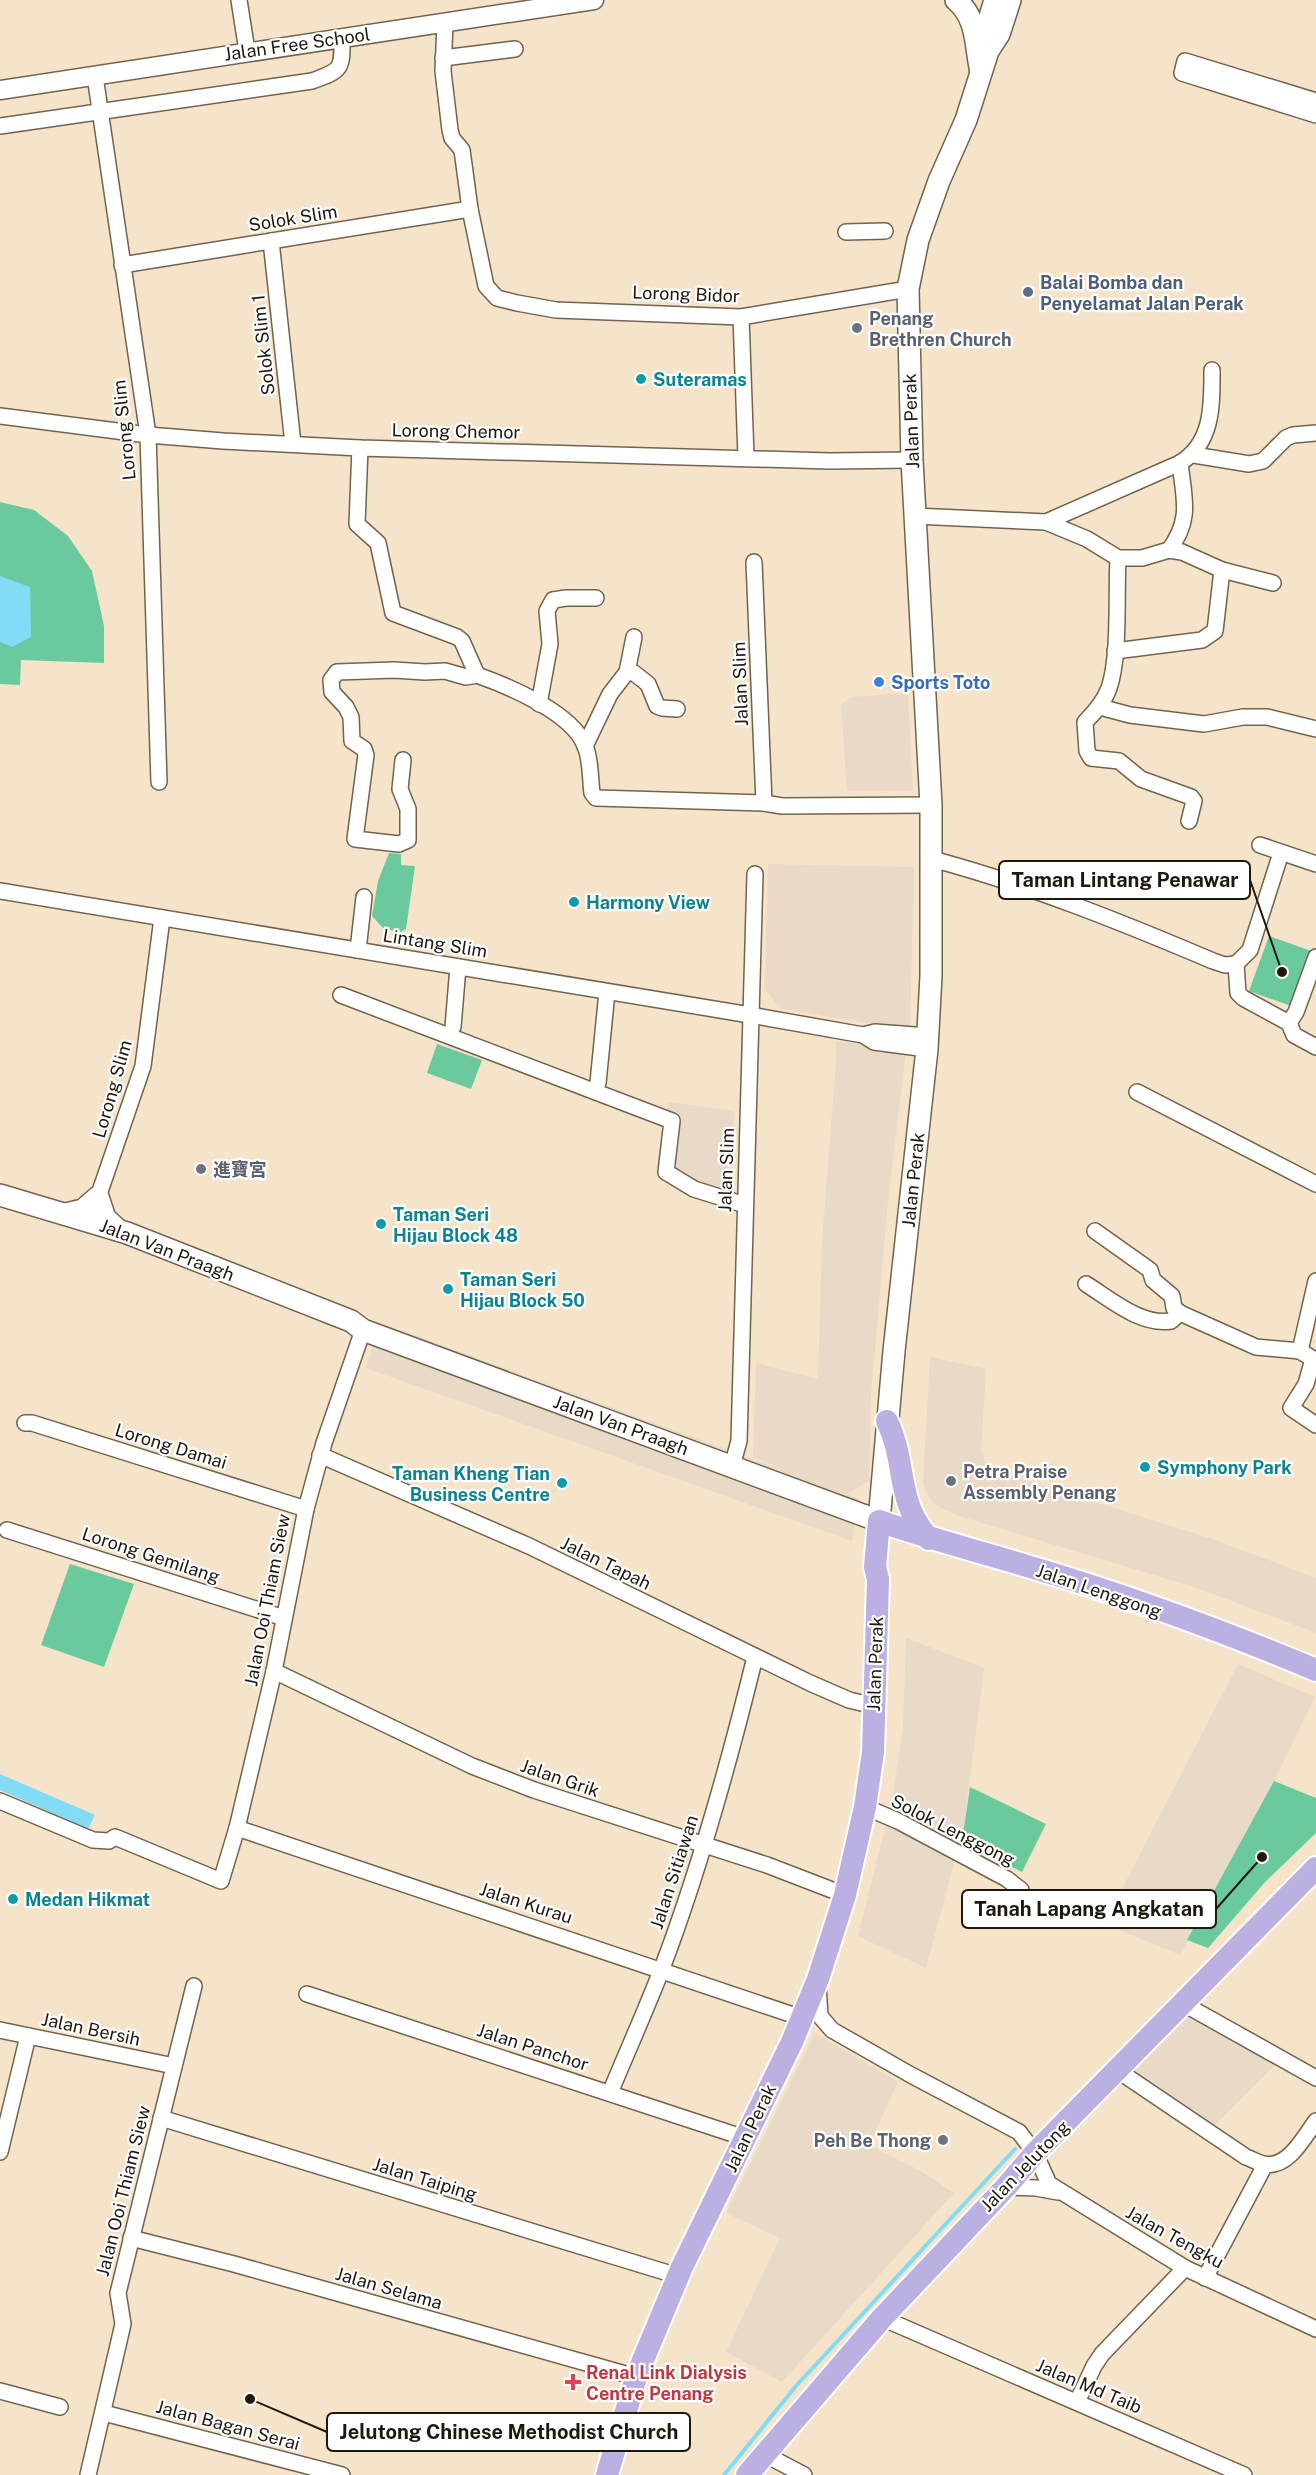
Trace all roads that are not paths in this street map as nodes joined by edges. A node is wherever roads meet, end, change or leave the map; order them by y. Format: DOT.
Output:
graph roads {
  1 [pos="239,0"];
  2 [pos="594,0"];
  3 [pos="956,0"];
  4 [pos="1004,1"];
  5 [pos="445,24"];
  6 [pos="342,37"];
  7 [pos="515,49"];
  8 [pos="247,51"];
  9 [pos="443,58"];
  10 [pos="981,75"];
  11 [pos="95,76"];
  12 [pos="0,90"];
  13 [pos="1316,101"];
  14 [pos="100,112"];
  15 [pos="1316,115"];
  16 [pos="0,126"];
  17 [pos="470,209"];
  18 [pos="885,231"];
  19 [pos="846,232"];
  20 [pos="271,241"];
  21 [pos="122,265"];
  22 [pos="908,289"];
  23 [pos="741,317"];
  24 [pos="1212,370"];
  25 [pos="0,416"];
  26 [pos="1316,433"];
  27 [pos="148,435"];
  28 [pos="293,444"];
  29 [pos="360,448"];
  30 [pos="1194,455"];
  31 [pos="746,457"];
  32 [pos="912,460"];
  33 [pos="1180,463"];
  34 [pos="915,516"];
  35 [pos="1046,522"];
  36 [pos="1169,550"];
  37 [pos="1118,558"];
  38 [pos="754,562"];
  39 [pos="1222,570"];
  40 [pos="1273,583"];
  41 [pos="596,598"];
  42 [pos="634,637"];
  43 [pos="1114,651"];
  44 [pos="627,672"];
  45 [pos="477,675"];
  46 [pos="539,704"];
  47 [pos="1100,707"];
  48 [pos="676,709"];
  49 [pos="1316,729"];
  50 [pos="585,746"];
  51 [pos="403,760"];
  52 [pos="159,782"];
  53 [pos="764,803"];
  54 [pos="931,804"];
  55 [pos="1189,821"];
  56 [pos="1260,845"];
  57 [pos="1281,853"];
  58 [pos="932,859"];
  59 [pos="1316,864"];
  60 [pos="755,874"];
  61 [pos="0,891"];
  62 [pos="364,897"];
  63 [pos="162,918"];
  64 [pos="358,950"];
  65 [pos="1316,957"];
  66 [pos="1236,964"];
  67 [pos="458,967"];
  68 [pos="607,992"];
  69 [pos="341,995"];
  70 [pos="750,1015"];
  71 [pos="1288,1023"];
  72 [pos="453,1027"];
  73 [pos="928,1043"];
  74 [pos="1316,1047"];
  75 [pos="598,1083"];
  76 [pos="1137,1092"];
  77 [pos="1316,1184"];
  78 [pos="0,1195"];
  79 [pos="98,1197"];
  80 [pos="745,1205"];
  81 [pos="0,1206"];
  82 [pos="66,1214"];
  83 [pos="89,1226"];
  84 [pos="118,1230"];
  85 [pos="1095,1230"];
  86 [pos="1316,1281"];
  87 [pos="1086,1284"];
  88 [pos="1180,1313"];
  89 [pos="363,1330"];
  90 [pos="1300,1351"];
  91 [pos="887,1421"];
  92 [pos="25,1423"];
  93 [pos="1316,1425"];
  94 [pos="320,1455"];
  95 [pos="732,1466"];
  96 [pos="306,1509"];
  97 [pos="885,1523"];
  98 [pos="7,1530"];
  99 [pos="929,1539"];
  100 [pos="284,1618"];
  101 [pos="755,1657"];
  102 [pos="1316,1670"];
  103 [pos="274,1671"];
  104 [pos="874,1706"];
  105 [pos="0,1801"];
  106 [pos="866,1807"];
  107 [pos="237,1828"];
  108 [pos="704,1845"];
  109 [pos="1316,1859"];
  110 [pos="1316,1868"];
  111 [pos="1021,1890"];
  112 [pos="845,1895"];
  113 [pos="1263,1920"];
  114 [pos="661,1969"];
  115 [pos="818,1979"];
  116 [pos="194,1986"];
  117 [pos="307,1994"];
  118 [pos="1182,2003"];
  119 [pos="802,2018"];
  120 [pos="0,2030"];
  121 [pos="28,2036"];
  122 [pos="174,2066"];
  123 [pos="1117,2070"];
  124 [pos="1316,2078"];
  125 [pos="610,2093"];
  126 [pos="161,2118"];
  127 [pos="1316,2121"];
  128 [pos="745,2138"];
  129 [pos="0,2152"];
  130 [pos="1035,2153"];
  131 [pos="1266,2165"];
  132 [pos="1006,2187"];
  133 [pos="1067,2195"];
  134 [pos="131,2238"];
  135 [pos="1185,2268"];
  136 [pos="678,2276"];
  137 [pos="1205,2277"];
  138 [pos="888,2311"];
  139 [pos="1316,2330"];
  140 [pos="636,2377"];
  141 [pos="0,2391"];
  142 [pos="1077,2402"];
  143 [pos="60,2407"];
  144 [pos="104,2412"];
  145 [pos="764,2454"];
  146 [pos="88,2475"];
  147 [pos="342,2475"];
  148 [pos="607,2475"];
  149 [pos="747,2475"];
  150 [pos="804,2475"];
  151 [pos="1244,2475"];
  1 -- 8 [label="street"];
  2 -- 5 [label="street, Jalan Free School"];
  3 -- 10 [label="main road"];
  4 -- 10 [label="main road, Jalan Perak"];
  5 -- 6 [label="street, Jalan Free School"];
  5 -- 9 [label="street"];
  6 -- 8 [label="street, Jalan Free School"];
  6 -- 14 [label="street"];
  7 -- 9 [label="street"];
  8 -- 11 [label="street, Jalan Free School"];
  9 -- 17 [label="street"];
  10 -- 22 [label="main road, Jalan Perak"];
  11 -- 12 [label="street, Jalan Free School"];
  11 -- 14 [label="street, Lorong Slim"];
  13 -- 15 [label="street"];
  14 -- 16 [label="street"];
  14 -- 21 [label="street, Lorong Slim"];
  17 -- 20 [label="street, Solok Slim"];
  17 -- 23 [label="street, Lorong Bidor"];
  18 -- 19 [label="street"];
  20 -- 21 [label="street, Solok Slim"];
  20 -- 28 [label="street, Solok Slim 1"];
  21 -- 27 [label="street, Lorong Slim"];
  22 -- 23 [label="street, Lorong Bidor"];
  22 -- 32 [label="main road, Jalan Perak"];
  23 -- 31 [label="street"];
  24 -- 30 [label="street"];
  25 -- 27 [label="street, Lorong Chemor"];
  26 -- 30 [label="street"];
  27 -- 28 [label="street, Lorong Chemor"];
  27 -- 52 [label="street, Lorong Slim"];
  28 -- 29 [label="street, Lorong Chemor"];
  29 -- 31 [label="street, Lorong Chemor"];
  29 -- 45 [label="street"];
  30 -- 33 [label="street"];
  31 -- 32 [label="street, Lorong Chemor"];
  32 -- 34 [label="main road, Jalan Perak"];
  33 -- 35 [label="street"];
  33 -- 36 [label="street"];
  34 -- 35 [label="street"];
  34 -- 54 [label="main road, Jalan Perak"];
  35 -- 37 [label="street"];
  36 -- 37 [label="street"];
  36 -- 39 [label="street"];
  37 -- 43 [label="street"];
  38 -- 53 [label="street, Jalan Slim"];
  39 -- 40 [label="street"];
  39 -- 43 [label="street"];
  41 -- 46 [label="street"];
  42 -- 44 [label="street"];
  43 -- 47 [label="street"];
  44 -- 48 [label="street"];
  44 -- 50 [label="street"];
  45 -- 46 [label="street"];
  45 -- 51 [label="street"];
  46 -- 50 [label="street"];
  47 -- 49 [label="street"];
  47 -- 55 [label="street"];
  50 -- 53 [label="street"];
  53 -- 54 [label="street"];
  54 -- 58 [label="main road, Jalan Perak"];
  56 -- 57 [label="street"];
  57 -- 59 [label="street"];
  57 -- 66 [label="street"];
  58 -- 66 [label="street"];
  58 -- 73 [label="main road, Jalan Perak"];
  60 -- 70 [label="street, Jalan Slim"];
  61 -- 63 [label="street, Lintang Slim"];
  62 -- 64 [label="street"];
  63 -- 64 [label="street, Lintang Slim"];
  63 -- 79 [label="street, Lorong Slim"];
  64 -- 67 [label="street, Lintang Slim"];
  65 -- 71 [label="street"];
  66 -- 71 [label="street"];
  67 -- 68 [label="street, Lintang Slim"];
  67 -- 72 [label="street"];
  68 -- 70 [label="street, Lintang Slim"];
  68 -- 75 [label="street"];
  69 -- 80 [label="street"];
  70 -- 73 [label="street, Lintang Slim"];
  70 -- 80 [label="street, Jalan Slim"];
  71 -- 74 [label="street"];
  73 -- 91 [label="main road, Jalan Perak"];
  76 -- 77 [label="street"];
  78 -- 82 [label="main road, Jalan Van Praagh"];
  79 -- 82 [label="main road"];
  79 -- 83 [label="street, Lorong Slim"];
  79 -- 84 [label="main road"];
  80 -- 95 [label="street, Jalan Slim"];
  81 -- 83 [label="main road, Jalan Van Praagh"];
  82 -- 83 [label="main road, Jalan Van Praagh"];
  83 -- 84 [label="main road, Jalan Van Praagh"];
  83 -- 89 [label="main road, Jalan Van Praagh"];
  84 -- 89 [label="main road, Jalan Van Praagh"];
  85 -- 88 [label="street"];
  86 -- 90 [label="street"];
  87 -- 88 [label="street"];
  88 -- 90 [label="street"];
  89 -- 94 [label="street, Jalan Ooi Thiam Siew"];
  89 -- 95 [label="main road, Jalan Van Praagh"];
  90 -- 93 [label="street"];
  91 -- 97 [label="main road, Jalan Perak"];
  91 -- 99 [label="main road"];
  92 -- 96 [label="street, Lorong Damai"];
  94 -- 96 [label="street, Jalan Ooi Thiam Siew"];
  94 -- 101 [label="street, Jalan Tapah"];
  95 -- 97 [label="main road, Jalan Van Praagh"];
  96 -- 100 [label="street, Jalan Ooi Thiam Siew"];
  97 -- 99 [label="main road, Jalan Lenggong"];
  97 -- 104 [label="main road, Jalan Perak"];
  98 -- 100 [label="street, Lorong Gemilang"];
  99 -- 102 [label="main road, Jalan Lenggong"];
  100 -- 103 [label="street, Jalan Ooi Thiam Siew"];
  101 -- 104 [label="street, Jalan Tapah"];
  101 -- 108 [label="street, Jalan Sitiawan"];
  103 -- 107 [label="street, Jalan Ooi Thiam Siew"];
  103 -- 108 [label="street, Jalan Grik"];
  104 -- 106 [label="main road, Jalan Perak"];
  105 -- 107 [label="street, Jalan Ooi Thiam Siew"];
  106 -- 111 [label="street, Solok Lenggong"];
  106 -- 112 [label="main road, Jalan Perak"];
  107 -- 114 [label="street, Jalan Kurau"];
  108 -- 112 [label="street, Jalan Grik"];
  108 -- 114 [label="street, Jalan Sitiawan"];
  109 -- 113 [label="main road"];
  110 -- 113 [label="main road, Jalan Jelutong"];
  112 -- 115 [label="main road, Jalan Perak"];
  113 -- 118 [label="main road, Jalan Jelutong"];
  114 -- 119 [label="street, Jalan Kurau"];
  114 -- 125 [label="street, Jalan Sitiawan"];
  115 -- 119 [label="main road, Jalan Perak"];
  115 -- 130 [label="street, Jalan Tengku"];
  116 -- 122 [label="street, Jalan Ooi Thiam Siew"];
  117 -- 125 [label="street, Jalan Panchor"];
  118 -- 123 [label="main road, Jalan Jelutong"];
  118 -- 124 [label="street"];
  119 -- 128 [label="main road, Jalan Perak"];
  120 -- 121 [label="street, Jalan Bersih"];
  121 -- 122 [label="street, Jalan Bersih"];
  121 -- 129 [label="street"];
  122 -- 126 [label="street, Jalan Ooi Thiam Siew"];
  123 -- 130 [label="main road, Jalan Jelutong"];
  123 -- 131 [label="street"];
  125 -- 128 [label="street, Jalan Panchor"];
  126 -- 134 [label="street, Jalan Ooi Thiam Siew"];
  126 -- 136 [label="street, Jalan Taiping"];
  127 -- 131 [label="street"];
  128 -- 136 [label="main road, Jalan Perak"];
  130 -- 132 [label="main road, Jalan Jelutong"];
  130 -- 133 [label="street, Jalan Tengku"];
  131 -- 137 [label="street"];
  132 -- 133 [label="street"];
  132 -- 138 [label="main road, Jalan Jelutong"];
  133 -- 135 [label="street, Jalan Tengku"];
  134 -- 140 [label="street, Jalan Selama"];
  134 -- 144 [label="street, Jalan Ooi Thiam Siew"];
  135 -- 137 [label="street, Jalan Tengku"];
  135 -- 142 [label="street"];
  136 -- 140 [label="main road, Jalan Perak"];
  137 -- 139 [label="street, Jalan Tengku"];
  138 -- 142 [label="street, Jalan Md Taib"];
  138 -- 145 [label="main road, Jalan Jelutong"];
  140 -- 148 [label="main road, Jalan Perak"];
  141 -- 143 [label="street"];
  142 -- 151 [label="street, Jalan Md Taib"];
  144 -- 146 [label="street, Jalan Ooi Thiam Siew"];
  144 -- 147 [label="street, Jalan Bagan Serai"];
  145 -- 149 [label="main road, Jalan Jelutong"];
  145 -- 150 [label="street"];
}
